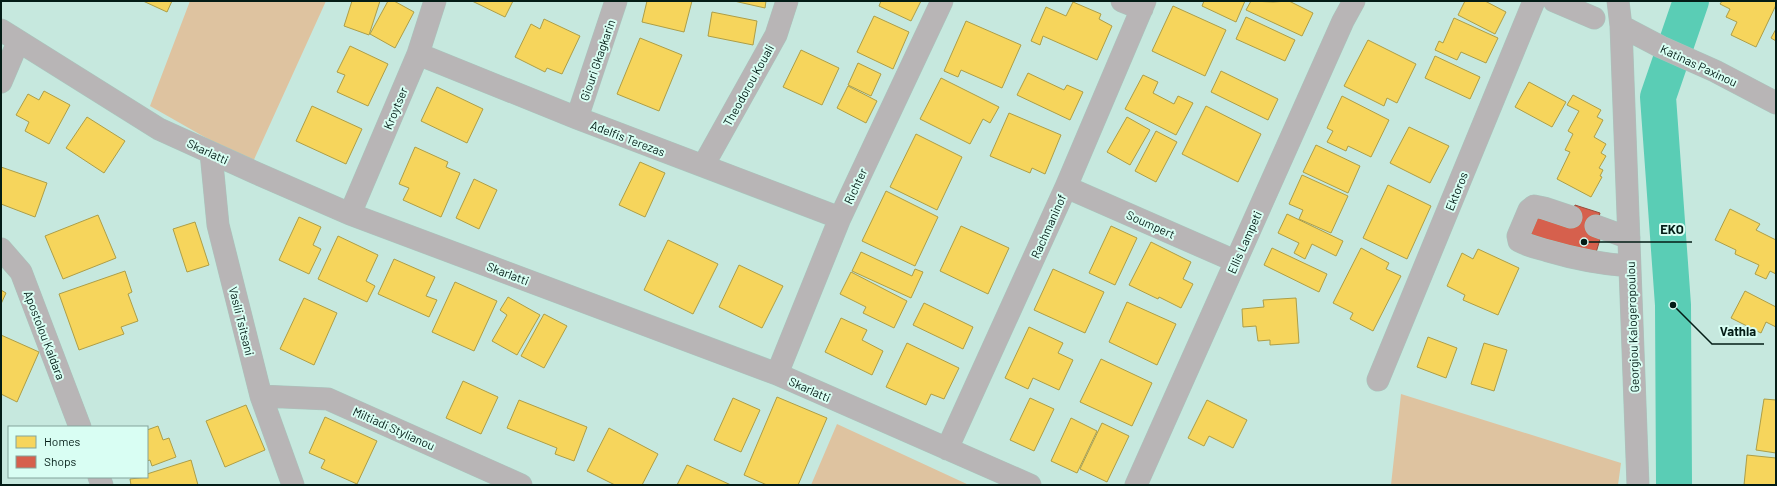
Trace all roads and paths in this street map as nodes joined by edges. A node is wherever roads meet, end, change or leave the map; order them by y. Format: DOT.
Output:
graph roads {
  1 [pos="435,1"];
  2 [pos="616,1"];
  3 [pos="787,1"];
  4 [pos="942,1"];
  5 [pos="1354,1"];
  6 [pos="1534,1"];
  7 [pos="1554,1"];
  8 [pos="1618,1"];
  9 [pos="1136,4"];
  10 [pos="1594,18"];
  11 [pos="1621,26"];
  12 [pos="10,36"];
  13 [pos="418,54"];
  14 [pos="1,82"];
  15 [pos="1776,103"];
  16 [pos="577,118"];
  17 [pos="211,153"];
  18 [pos="703,166"];
  19 [pos="1066,186"];
  20 [pos="350,214"];
  21 [pos="1571,217"];
  22 [pos="840,218"];
  23 [pos="1596,226"];
  24 [pos="1628,238"];
  25 [pos="1,249"];
  26 [pos="1235,261"];
  27 [pos="1629,266"];
  28 [pos="777,374"];
  29 [pos="1378,380"];
  30 [pos="260,396"];
  31 [pos="80,426"];
  32 [pos="947,449"];
  33 [pos="293,485"];
  34 [pos="521,485"];
  35 [pos="1030,485"];
  36 [pos="1136,485"];
  37 [pos="1638,485"];
  1 -- 13 [label="street, Kroytser"];
  2 -- 16 [label="street, Giouri Gkagkarin"];
  3 -- 18 [label="street, Theodorou Kouali"];
  4 -- 22 [label="street, Richter"];
  5 -- 26 [label="street, Ellis Lampeti"];
  6 -- 29 [label="street, Ektoros"];
  7 -- 10 [label="street"];
  8 -- 11 [label="street, Georgiou Kalogeropoulou"];
  9 -- 19 [label="street, Rachmaninof"];
  11 -- 15 [label="street, Katinas Paxinou"];
  11 -- 24 [label="street, Georgiou Kalogeropoulou"];
  12 -- 14 [label="street"];
  12 -- 17 [label="street, Skarlatti"];
  13 -- 16 [label="street, Adelfis Terezas"];
  13 -- 20 [label="street, Kroytser"];
  16 -- 18 [label="street, Adelfis Terezas"];
  17 -- 20 [label="street, Skarlatti"];
  17 -- 30 [label="street, Vasili Tsitsani"];
  18 -- 22 [label="street, Adelfis Terezas"];
  19 -- 26 [label="street, Soumpert"];
  19 -- 32 [label="street, Rachmaninof"];
  20 -- 28 [label="street, Skarlatti"];
  21 -- 27 [label="street"];
  22 -- 28 [label="street, Richter"];
  23 -- 24 [label="street"];
  24 -- 27 [label="street, Georgiou Kalogeropoulou"];
  25 -- 31 [label="street, Apostolou Kaldara"];
  26 -- 36 [label="street, Ellis Lampeti"];
  27 -- 37 [label="street, Georgiou Kalogeropoulou"];
  28 -- 32 [label="street, Skarlatti"];
  30 -- 33 [label="street, Vasili Tsitsani"];
  30 -- 34 [label="street, Miltiadi Stylianou"];
  32 -- 35 [label="street, Skarlatti"];
}
